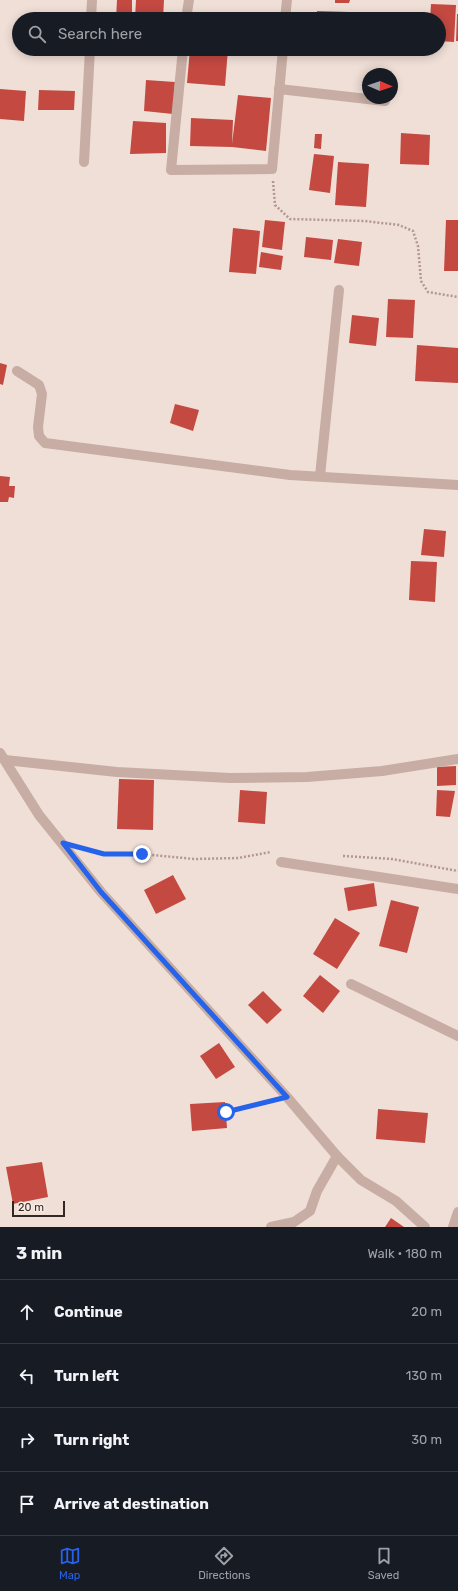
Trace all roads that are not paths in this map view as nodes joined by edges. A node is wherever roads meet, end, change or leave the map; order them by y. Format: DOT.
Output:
graph roads {
  1 [pos="92,0"];
  2 [pos="189,0"];
  3 [pos="287,0"];
  4 [pos="91,12"];
  5 [pos="187,12"];
  6 [pos="286,12"];
  7 [pos="90,56"];
  8 [pos="182,56"];
  9 [pos="282,56"];
  10 [pos="279,88"];
  11 [pos="362,98"];
  12 [pos="84,162"];
  13 [pos="339,290"];
  14 [pos="17,371"];
  15 [pos="320,476"];
  16 [pos="458,485"];
  17 [pos="3,757"];
  18 [pos="458,759"];
  19 [pos="281,862"];
  20 [pos="458,889"];
  21 [pos="351,984"];
  22 [pos="458,1036"];
  23 [pos="337,1156"];
  24 [pos="458,1212"];
  25 [pos="271,1227"];
  26 [pos="425,1227"];
  27 [pos="453,1227"];
  1 -- 4 [label="street"];
  2 -- 5 [label="street"];
  3 -- 6 [label="street"];
  7 -- 12 [label="street"];
  8 -- 10 [label="street"];
  9 -- 10 [label="street"];
  10 -- 11 [label="street"];
  13 -- 15 [label="street"];
  14 -- 15 [label="street"];
  15 -- 16 [label="street"];
  17 -- 18 [label="street"];
  17 -- 23 [label="street"];
  19 -- 20 [label="street"];
  21 -- 22 [label="street"];
  23 -- 25 [label="street"];
  23 -- 26 [label="street"];
  24 -- 27 [label="street"];
}
